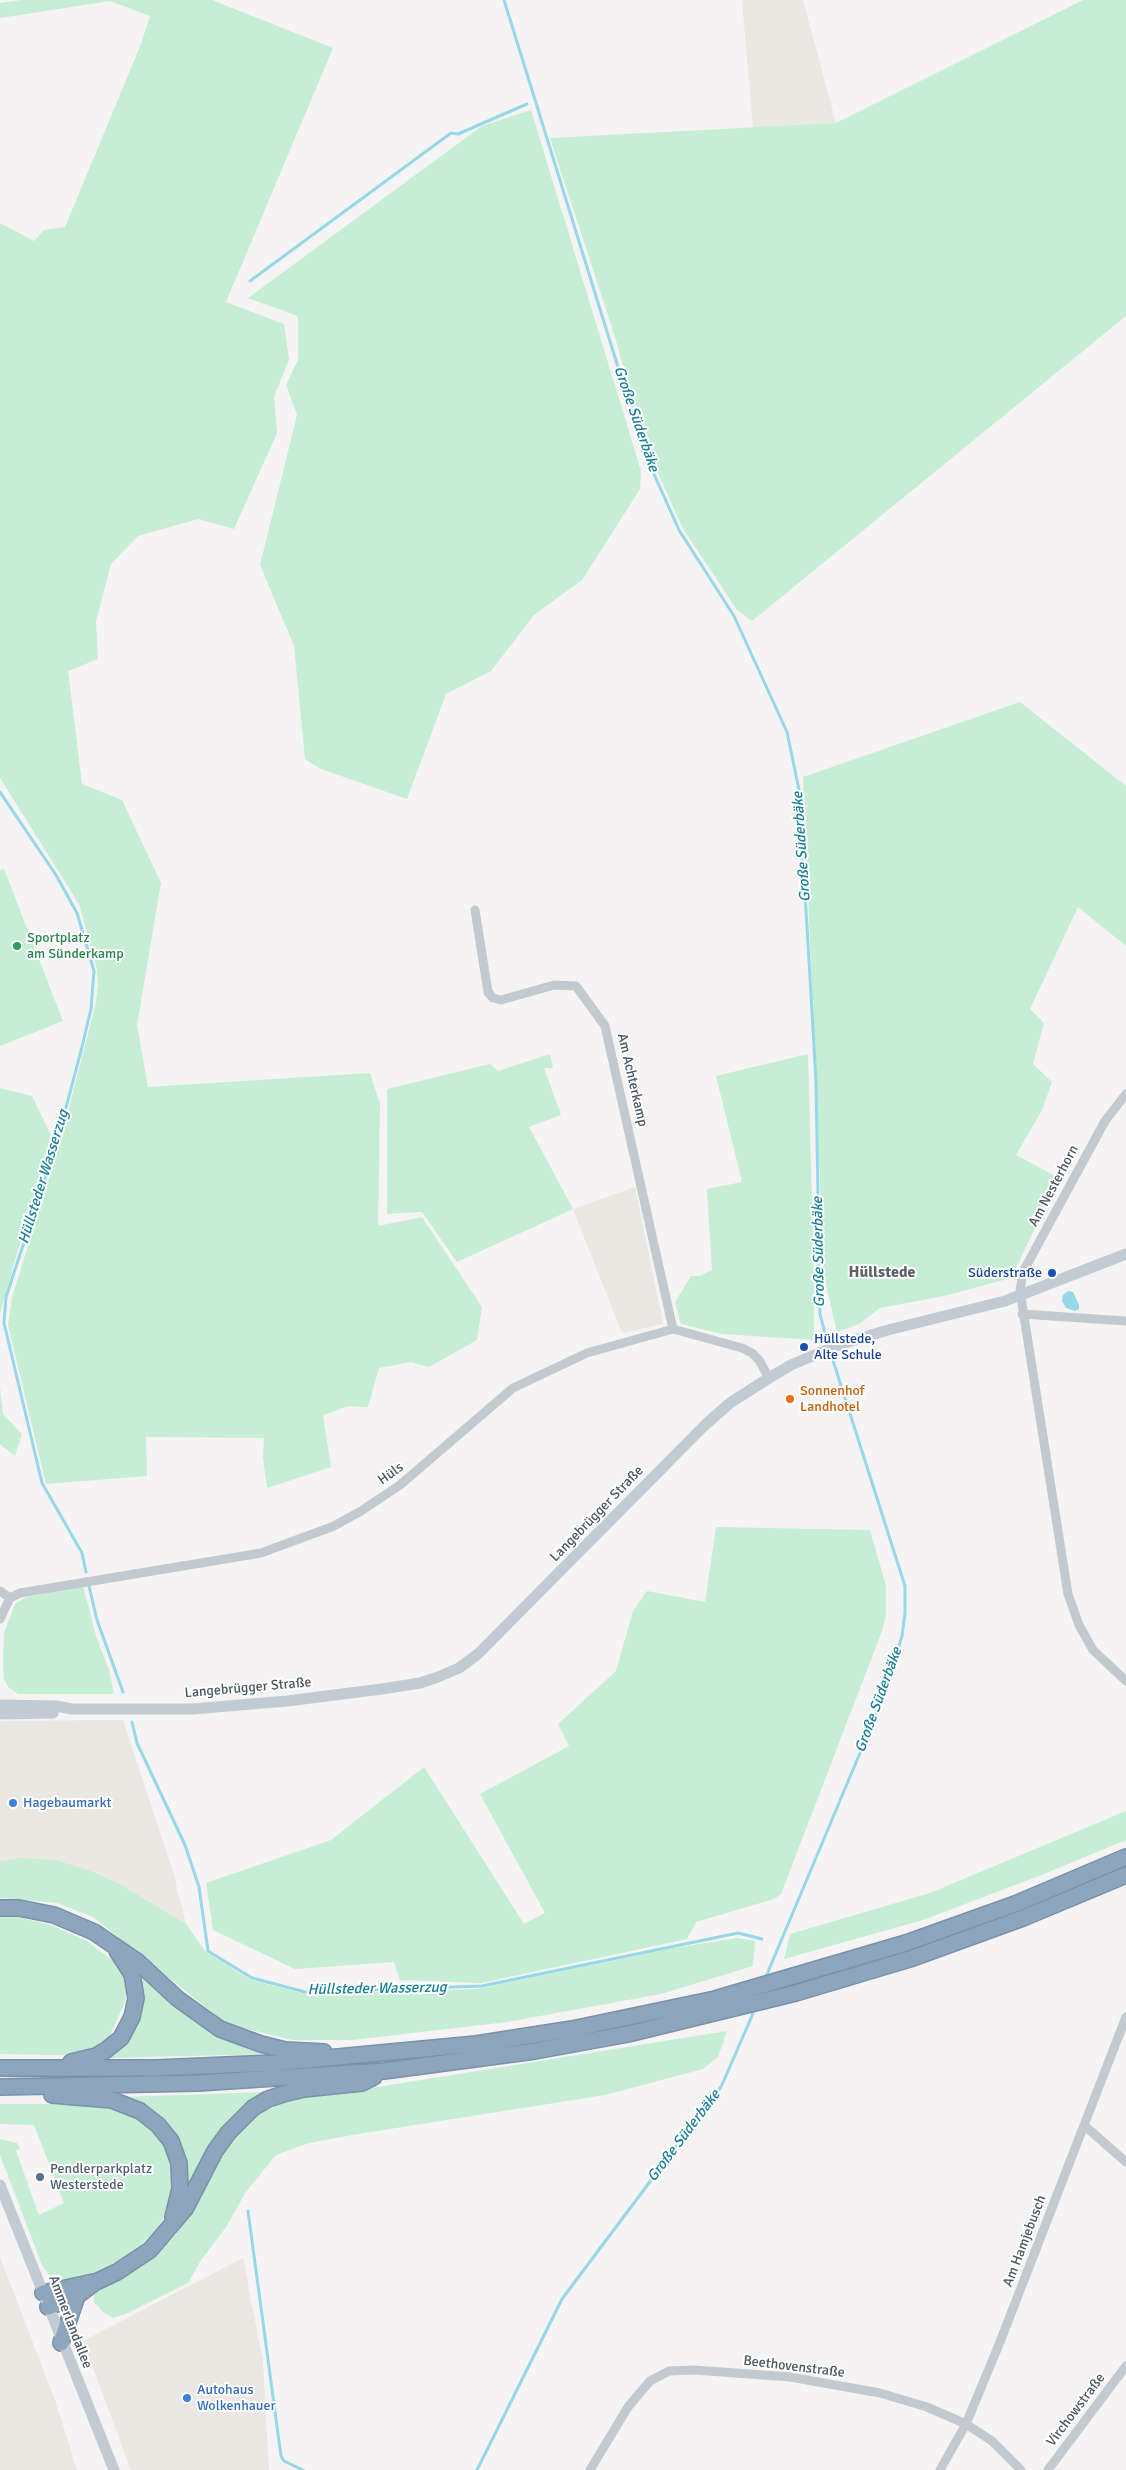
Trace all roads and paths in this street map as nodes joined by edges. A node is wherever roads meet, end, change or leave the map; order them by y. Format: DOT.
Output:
graph roads {
  1 [pos="475,910"];
  2 [pos="1126,1094"];
  3 [pos="1126,1254"];
  4 [pos="1020,1296"];
  5 [pos="1022,1314"];
  6 [pos="1126,1321"];
  7 [pos="673,1330"];
  8 [pos="769,1378"];
  9 [pos="0,1592"];
  10 [pos="10,1598"];
  11 [pos="0,1619"];
  12 [pos="1126,1681"];
  13 [pos="0,1705"];
  14 [pos="72,1709"];
  15 [pos="0,1714"];
  16 [pos="1126,1857"];
  17 [pos="1126,1875"];
  18 [pos="0,1908"];
  19 [pos="110,1942"];
  20 [pos="1126,2017"];
  21 [pos="357,2057"];
  22 [pos="0,2067"];
  23 [pos="384,2071"];
  24 [pos="0,2088"];
  25 [pos="32,2088"];
  26 [pos="1085,2126"];
  27 [pos="1126,2162"];
  28 [pos="0,2185"];
  29 [pos="168,2230"];
  30 [pos="98,2281"];
  31 [pos="77,2296"];
  32 [pos="45,2300"];
  33 [pos="61,2343"];
  34 [pos="1126,2366"];
  35 [pos="966,2424"];
  36 [pos="114,2470"];
  37 [pos="590,2470"];
  38 [pos="940,2470"];
  39 [pos="1021,2470"];
  40 [pos="1048,2470"];
  1 -- 7 [label="street, Am Achterkamp"];
  2 -- 4 [label="street, Am Nesterhorn"];
  3 -- 4 [label="street, Langebrügger Straße"];
  4 -- 5 [label="street"];
  4 -- 8 [label="street, Langebrügger Straße"];
  5 -- 6 [label="street"];
  5 -- 12 [label="street"];
  7 -- 8 [label="street, Hüls"];
  7 -- 10 [label="street, Hüls"];
  8 -- 14 [label="street, Langebrügger Straße"];
  9 -- 10 [label="street"];
  10 -- 11 [label="street"];
  13 -- 14 [label="street, Langebrügger Straße"];
  14 -- 15 [label="street, Langebrügger Straße"];
  16 -- 21 [label="highway"];
  17 -- 23 [label="highway"];
  18 -- 19 [label="highway"];
  19 -- 21 [label="highway"];
  19 -- 22 [label="highway"];
  20 -- 26 [label="street, Am Hamjebusch"];
  21 -- 22 [label="highway"];
  23 -- 25 [label="highway"];
  23 -- 29 [label="highway"];
  24 -- 25 [label="highway"];
  25 -- 29 [label="highway"];
  26 -- 27 [label="street"];
  26 -- 35 [label="street, Am Hamjebusch"];
  28 -- 32 [label="street, Ammerlandallee"];
  29 -- 30 [label="highway"];
  30 -- 31 [label="highway"];
  30 -- 32 [label="highway"];
  31 -- 32 [label="highway"];
  31 -- 33 [label="highway"];
  32 -- 33 [label="street, Ammerlandallee"];
  33 -- 36 [label="street, Ammerlandallee"];
  34 -- 40 [label="street, Virchowstraße"];
  35 -- 37 [label="street, Beethovenstraße"];
  35 -- 38 [label="street, Am Hamjebusch"];
  35 -- 39 [label="street, Beethovenstraße"];
}
